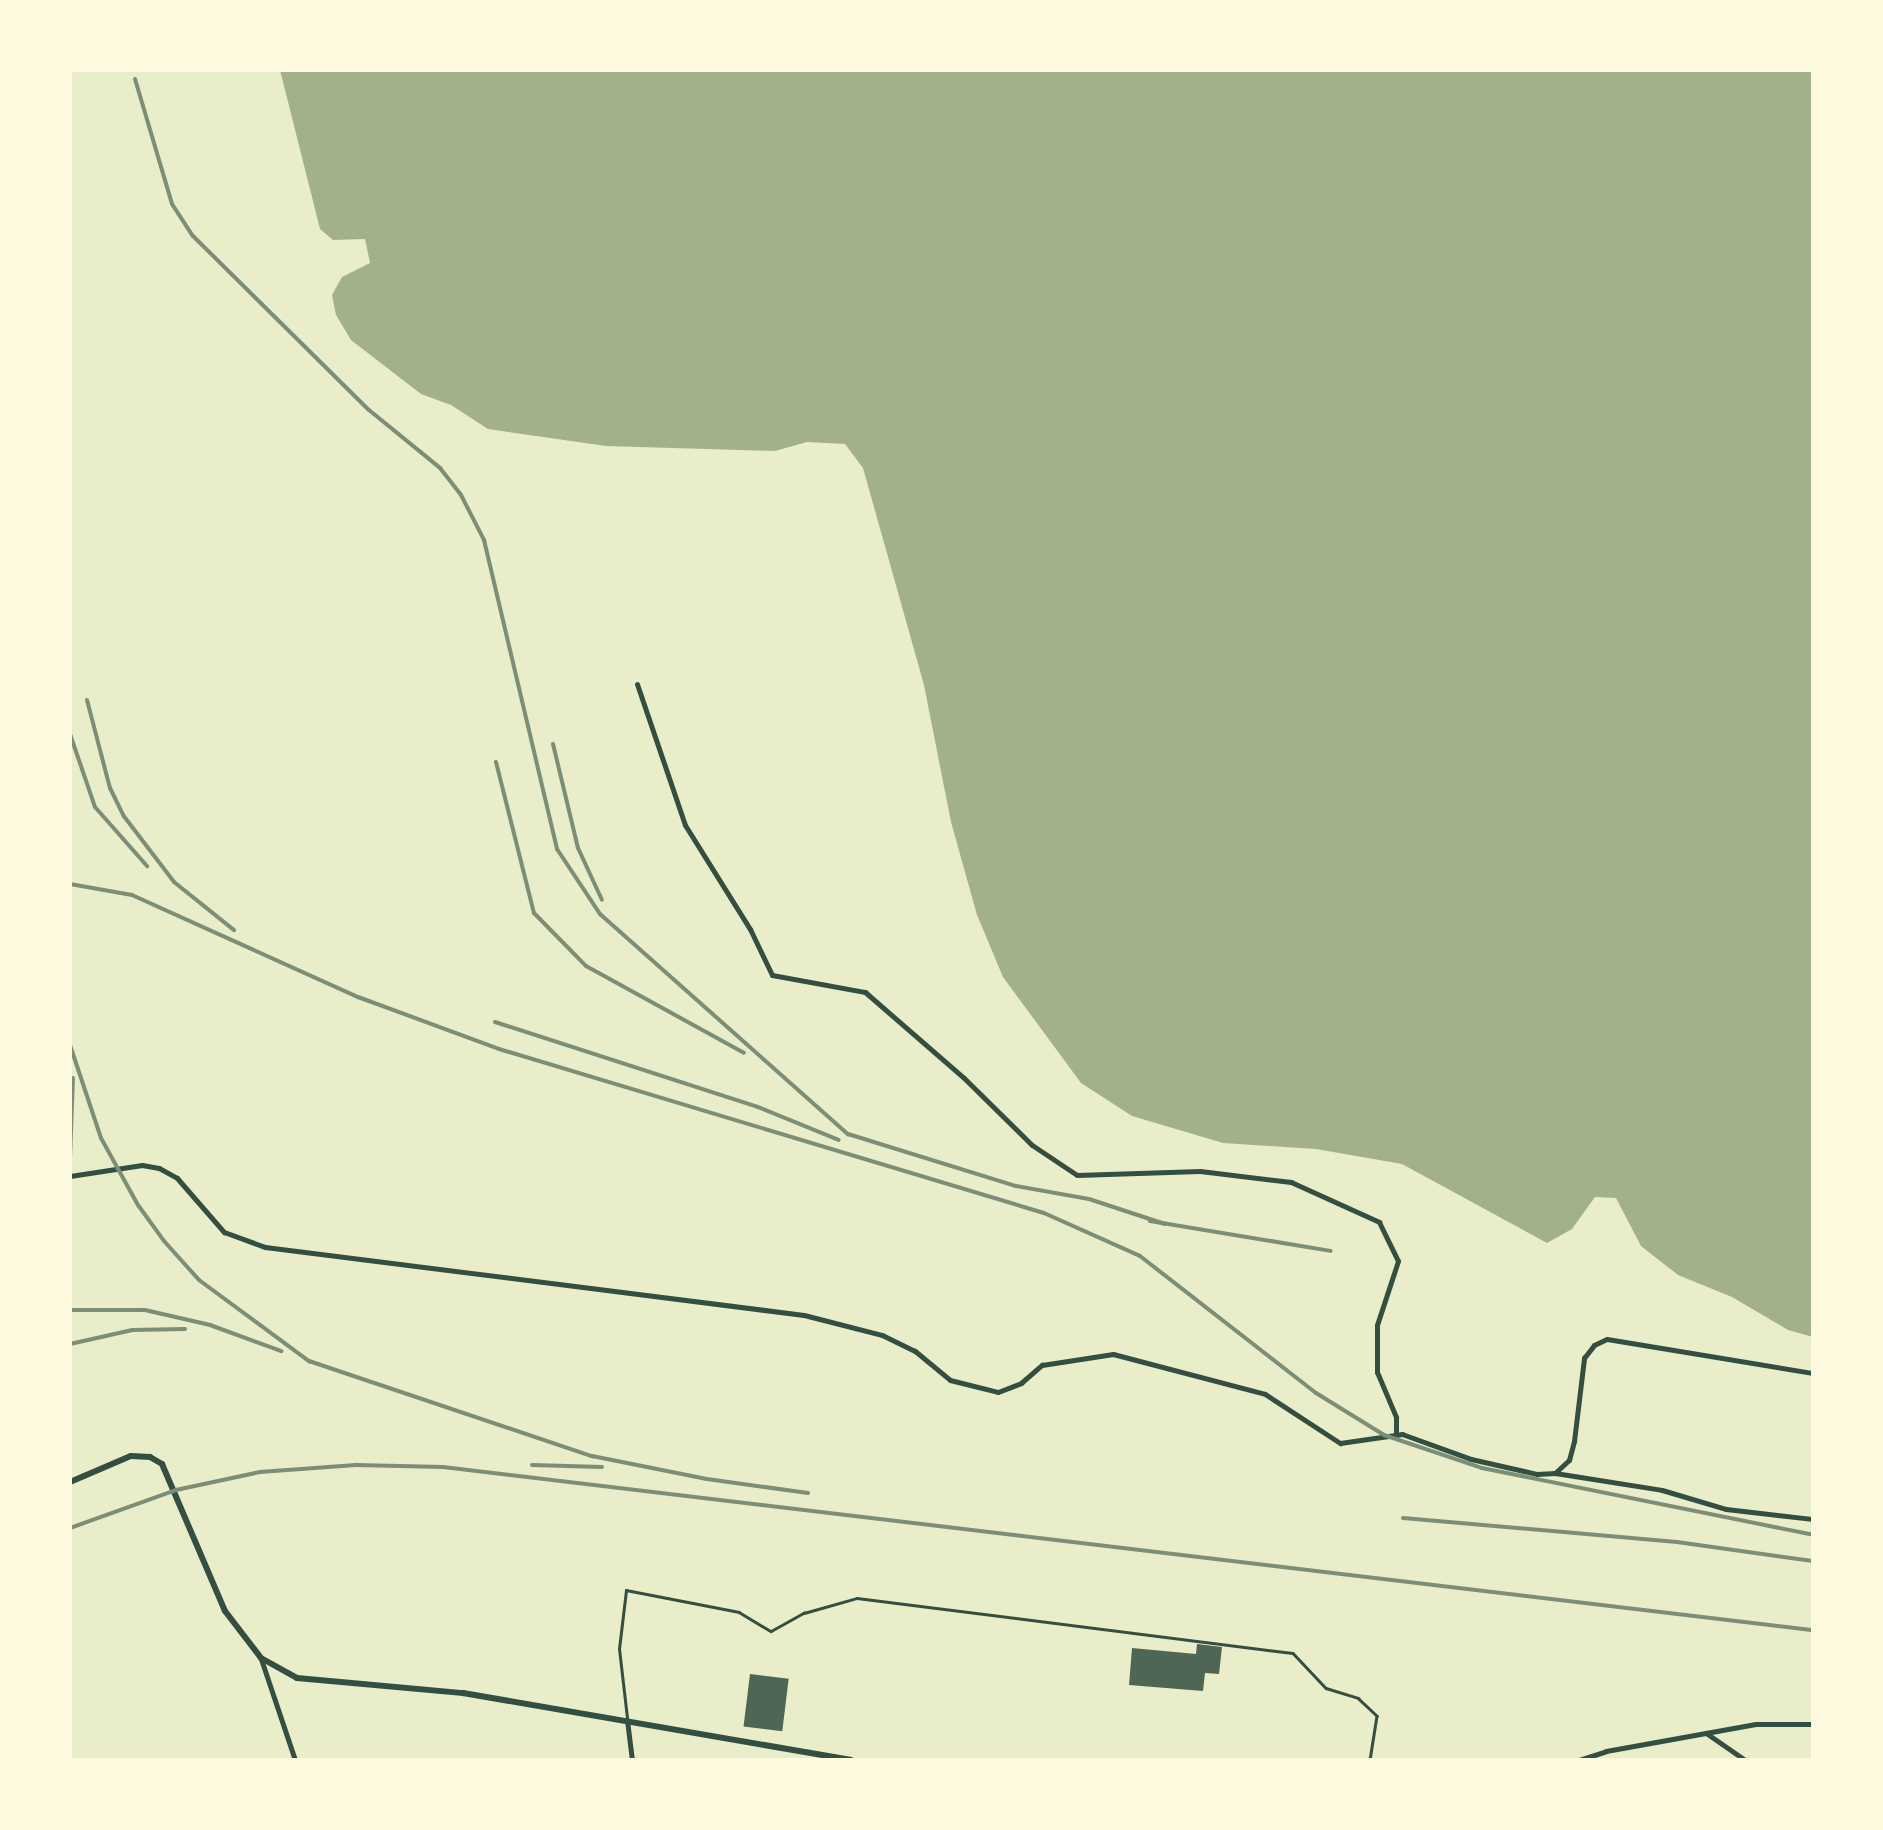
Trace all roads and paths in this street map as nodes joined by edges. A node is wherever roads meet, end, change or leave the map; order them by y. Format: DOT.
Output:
graph roads {
  1 [pos="637,684"];
  2 [pos="70,1176"];
  3 [pos="1813,1374"];
  4 [pos="1396,1434"];
  5 [pos="1555,1473"];
  6 [pos="70,1482"];
  7 [pos="1813,1520"];
  8 [pos="261,1658"];
  9 [pos="627,1720"];
  10 [pos="1813,1724"];
  11 [pos="1706,1733"];
  12 [pos="295,1760"];
  13 [pos="632,1760"];
  14 [pos="851,1760"];
  15 [pos="1370,1760"];
  16 [pos="1580,1760"];
  17 [pos="1744,1760"];
  1 -- 4 [label="street"];
  2 -- 4 [label="street"];
  3 -- 5 [label="street"];
  4 -- 5 [label="street"];
  5 -- 7 [label="street"];
  6 -- 8 [label="street"];
  8 -- 9 [label="street"];
  8 -- 12 [label="street"];
  9 -- 13 [label="street"];
  9 -- 14 [label="street"];
  9 -- 15 [label="lane"];
  10 -- 11 [label="street"];
  11 -- 16 [label="street"];
  11 -- 17 [label="street"];
}
